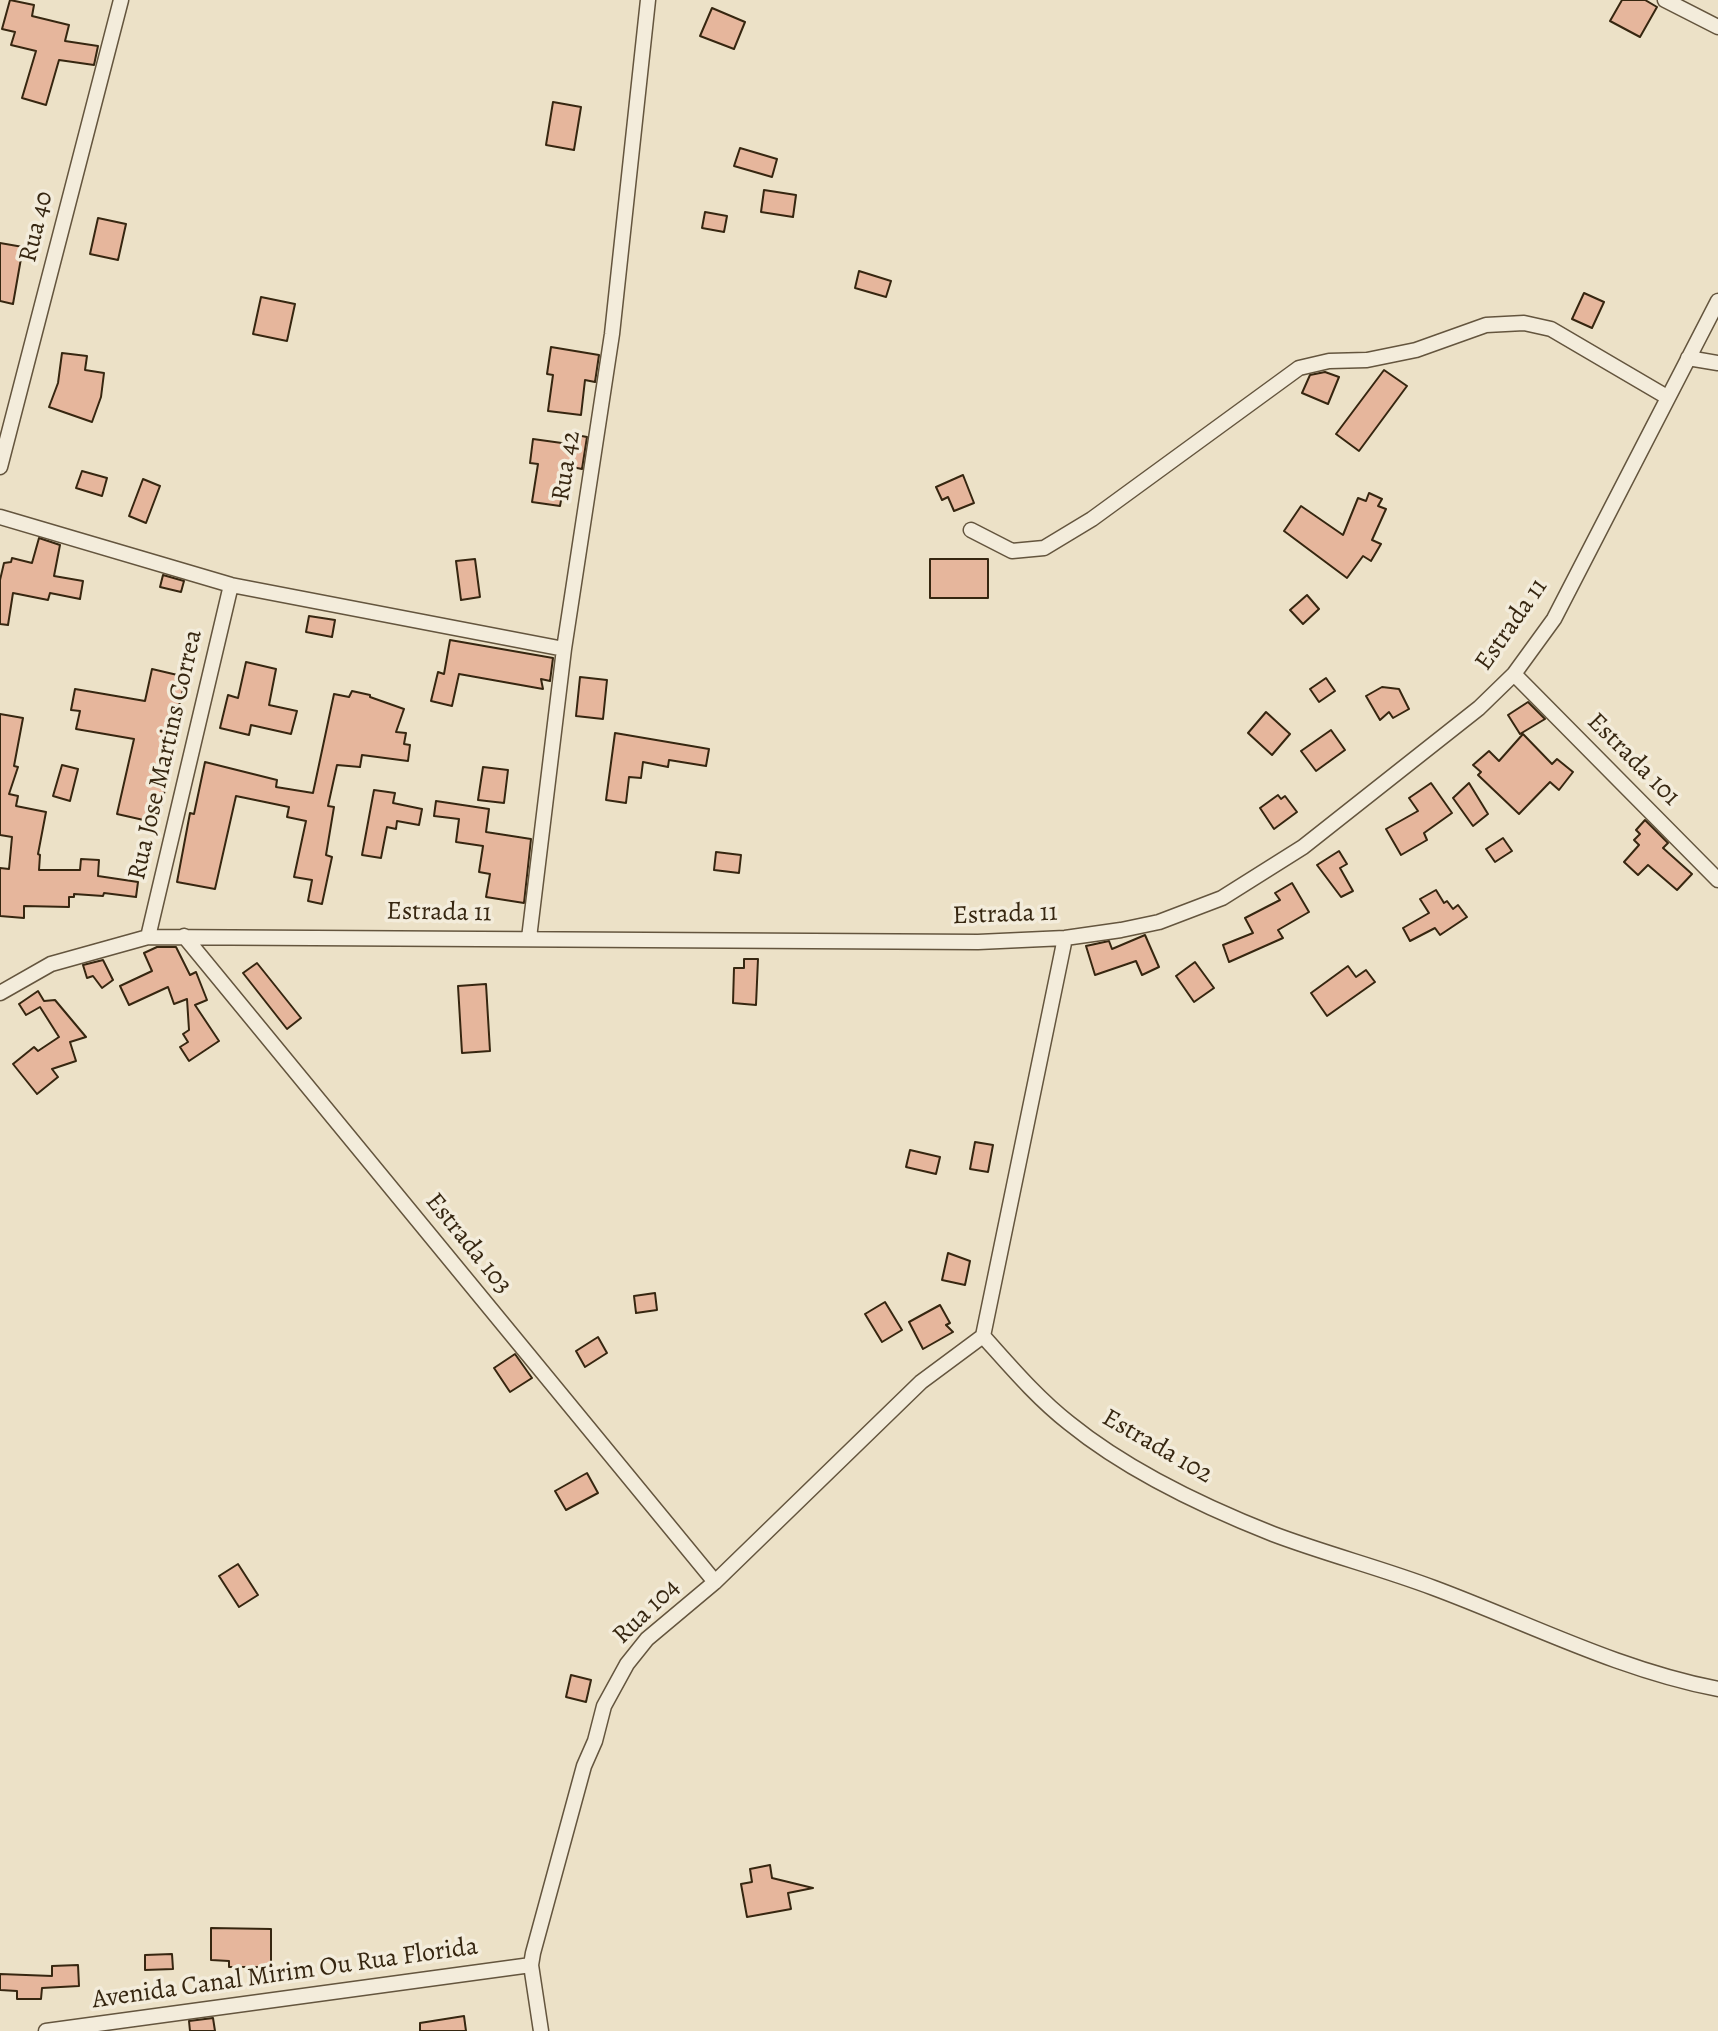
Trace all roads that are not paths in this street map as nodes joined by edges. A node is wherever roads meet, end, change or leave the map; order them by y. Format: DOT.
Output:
graph roads {
  1 [pos="121,0"];
  2 [pos="648,0"];
  3 [pos="1665,0"];
  4 [pos="1718,27"];
  5 [pos="1718,301"];
  6 [pos="1688,358"];
  7 [pos="1718,363"];
  8 [pos="1667,397"];
  9 [pos="0,467"];
  10 [pos="0,517"];
  11 [pos="971,530"];
  12 [pos="231,585"];
  13 [pos="564,649"];
  14 [pos="1514,674"];
  15 [pos="1718,880"];
  16 [pos="184,936"];
  17 [pos="148,937"];
  18 [pos="1065,938"];
  19 [pos="529,939"];
  20 [pos="0,993"];
  21 [pos="983,1336"];
  22 [pos="715,1582"];
  23 [pos="1718,1689"];
  24 [pos="531,1965"];
  25 [pos="46,2031"];
  26 [pos="541,2031"];
  1 -- 9 [label="street, Rua 40"];
  2 -- 13 [label="street, Rua 42"];
  3 -- 4 [label="street"];
  5 -- 6 [label="street, Estrada 11"];
  6 -- 7 [label="street"];
  6 -- 8 [label="street, Estrada 11"];
  8 -- 11 [label="street"];
  8 -- 14 [label="street, Estrada 11"];
  10 -- 12 [label="street"];
  12 -- 13 [label="street"];
  12 -- 17 [label="street, Rua Jose Martins Correa"];
  13 -- 19 [label="street, Rua 42"];
  14 -- 15 [label="street, Estrada 101"];
  14 -- 18 [label="street, Estrada 11"];
  16 -- 17 [label="street, Estrada 11"];
  16 -- 19 [label="street, Estrada 11"];
  16 -- 22 [label="street, Estrada 103"];
  17 -- 20 [label="street, Estrada 11"];
  18 -- 19 [label="street, Estrada 11"];
  18 -- 21 [label="street"];
  21 -- 22 [label="street, Rua 104"];
  21 -- 23 [label="street, Estrada 102"];
  22 -- 24 [label="street, Rua 104"];
  24 -- 25 [label="street, Avenida Canal Mirim Ou Rua Florida"];
  24 -- 26 [label="street, Rua 104"];
}
